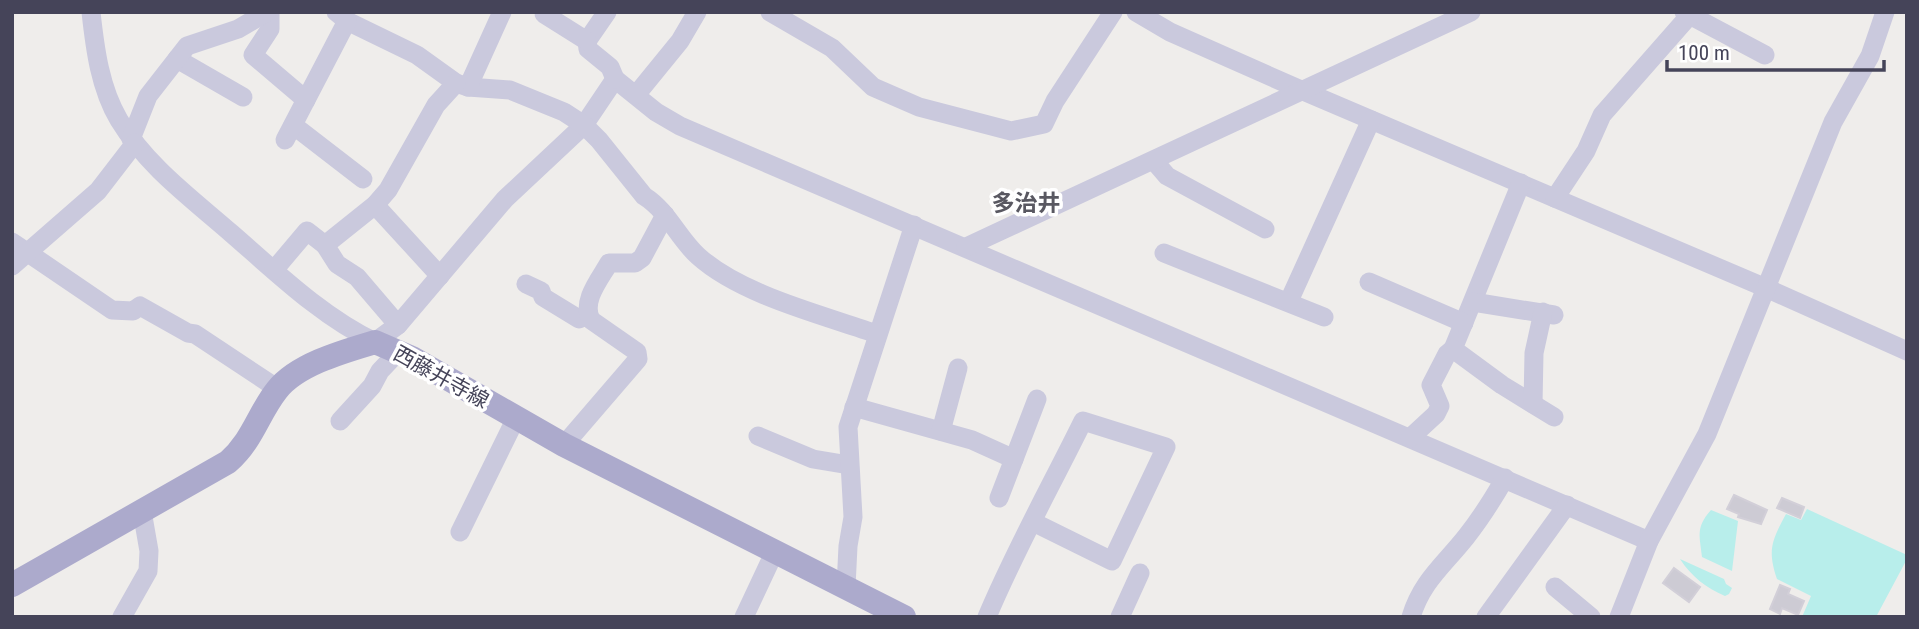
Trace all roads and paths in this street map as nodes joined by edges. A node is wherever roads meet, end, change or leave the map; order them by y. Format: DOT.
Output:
graph roads {
  1 [pos="91,12"];
  2 [pos="268,12"];
  3 [pos="502,12"];
  4 [pos="607,12"];
  5 [pos="697,12"];
  6 [pos="770,12"];
  7 [pos="1113,12"];
  8 [pos="1136,12"];
  9 [pos="1471,12"];
  10 [pos="1885,12"];
  11 [pos="543,13"];
  12 [pos="1686,14"];
  13 [pos="342,17"];
  14 [pos="587,41"];
  15 [pos="1765,55"];
  16 [pos="177,59"];
  17 [pos="615,79"];
  18 [pos="462,85"];
  19 [pos="1301,90"];
  20 [pos="636,95"];
  21 [pos="243,97"];
  22 [pos="306,100"];
  23 [pos="1371,120"];
  24 [pos="584,125"];
  25 [pos="133,141"];
  26 [pos="1154,162"];
  27 [pos="363,179"];
  28 [pos="1521,183"];
  29 [pos="1555,198"];
  30 [pos="375,205"];
  31 [pos="665,215"];
  32 [pos="914,225"];
  33 [pos="1265,229"];
  34 [pos="325,245"];
  35 [pos="966,247"];
  36 [pos="17,253"];
  37 [pos="1164,253"];
  38 [pos="274,270"];
  39 [pos="440,276"];
  40 [pos="1369,282"];
  41 [pos="526,284"];
  42 [pos="1766,288"];
  43 [pos="1289,301"];
  44 [pos="1473,302"];
  45 [pos="589,315"];
  46 [pos="1324,317"];
  47 [pos="1464,323"];
  48 [pos="398,325"];
  49 [pos="877,334"];
  50 [pos="375,342"];
  51 [pos="1453,349"];
  52 [pos="1907,351"];
  53 [pos="398,352"];
  54 [pos="958,368"];
  55 [pos="278,389"];
  56 [pos="1037,399"];
  57 [pos="1533,404"];
  58 [pos="854,407"];
  59 [pos="1554,417"];
  60 [pos="516,418"];
  61 [pos="340,421"];
  62 [pos="940,431"];
  63 [pos="758,436"];
  64 [pos="1410,438"];
  65 [pos="564,444"];
  66 [pos="1014,459"];
  67 [pos="849,465"];
  68 [pos="1505,478"];
  69 [pos="999,498"];
  70 [pos="1567,505"];
  71 [pos="142,511"];
  72 [pos="1033,522"];
  73 [pos="460,532"];
  74 [pos="1649,541"];
  75 [pos="775,551"];
  76 [pos="1140,573"];
  77 [pos="12,585"];
  78 [pos="846,587"];
  79 [pos="1555,587"];
  80 [pos="122,617"];
  81 [pos="744,617"];
  82 [pos="904,617"];
  83 [pos="988,617"];
  84 [pos="1120,617"];
  85 [pos="1411,617"];
  86 [pos="1486,617"];
  87 [pos="1591,617"];
  88 [pos="1619,617"];
  1 -- 25 [label="street"];
  2 -- 16 [label="street"];
  2 -- 22 [label="street"];
  3 -- 18 [label="street"];
  4 -- 14 [label="street"];
  5 -- 20 [label="street"];
  6 -- 7 [label="street"];
  8 -- 19 [label="street"];
  9 -- 19 [label="street"];
  10 -- 42 [label="street"];
  11 -- 14 [label="street"];
  12 -- 15 [label="street"];
  12 -- 29 [label="street"];
  13 -- 18 [label="street"];
  13 -- 22 [label="street"];
  14 -- 17 [label="street"];
  16 -- 21 [label="street"];
  16 -- 25 [label="street"];
  17 -- 20 [label="street"];
  17 -- 24 [label="street"];
  18 -- 24 [label="street"];
  18 -- 30 [label="street"];
  19 -- 23 [label="street"];
  19 -- 26 [label="street"];
  20 -- 32 [label="street"];
  22 -- 27 [label="street"];
  23 -- 28 [label="street"];
  23 -- 43 [label="street"];
  24 -- 31 [label="street"];
  24 -- 39 [label="street"];
  25 -- 36 [label="street"];
  25 -- 38 [label="street"];
  26 -- 33 [label="street"];
  26 -- 35 [label="street"];
  28 -- 29 [label="street"];
  28 -- 44 [label="street"];
  29 -- 42 [label="street"];
  30 -- 34 [label="street"];
  30 -- 39 [label="street"];
  31 -- 45 [label="street"];
  31 -- 49 [label="street"];
  32 -- 35 [label="street"];
  32 -- 49 [label="street"];
  34 -- 38 [label="street"];
  34 -- 48 [label="street"];
  35 -- 64 [label="street"];
  36 -- 55 [label="street"];
  37 -- 43 [label="street"];
  38 -- 50 [label="street"];
  39 -- 48 [label="street"];
  40 -- 47 [label="street"];
  41 -- 45 [label="street"];
  42 -- 52 [label="street"];
  42 -- 74 [label="street"];
  43 -- 46 [label="street"];
  44 -- 47 [label="street"];
  44 -- 57 [label="street"];
  45 -- 65 [label="street"];
  47 -- 51 [label="street"];
  48 -- 50 [label="street"];
  49 -- 58 [label="street"];
  50 -- 53 [label="main road, 西藤井寺線"];
  50 -- 55 [label="main road, 西藤井寺線"];
  51 -- 57 [label="street"];
  51 -- 64 [label="street"];
  53 -- 60 [label="main road, 西藤井寺線"];
  53 -- 61 [label="street"];
  54 -- 62 [label="street"];
  55 -- 71 [label="main road, 西藤井寺線"];
  56 -- 66 [label="street"];
  57 -- 59 [label="street"];
  58 -- 62 [label="street"];
  58 -- 67 [label="street"];
  60 -- 65 [label="main road, 西藤井寺線"];
  60 -- 73 [label="street"];
  62 -- 66 [label="street"];
  63 -- 67 [label="street"];
  64 -- 68 [label="street"];
  65 -- 75 [label="main road, 西藤井寺線"];
  66 -- 69 [label="street"];
  67 -- 78 [label="street"];
  68 -- 70 [label="street"];
  68 -- 85 [label="street"];
  70 -- 74 [label="street"];
  70 -- 86 [label="street"];
  71 -- 77 [label="main road, 西藤井寺線"];
  71 -- 80 [label="street"];
  72 -- 72 [label="street"];
  72 -- 83 [label="street"];
  74 -- 88 [label="street"];
  75 -- 78 [label="main road, 西藤井寺線"];
  75 -- 81 [label="street"];
  76 -- 84 [label="street"];
  78 -- 82 [label="main road, 西藤井寺線"];
  79 -- 87 [label="street"];
}
